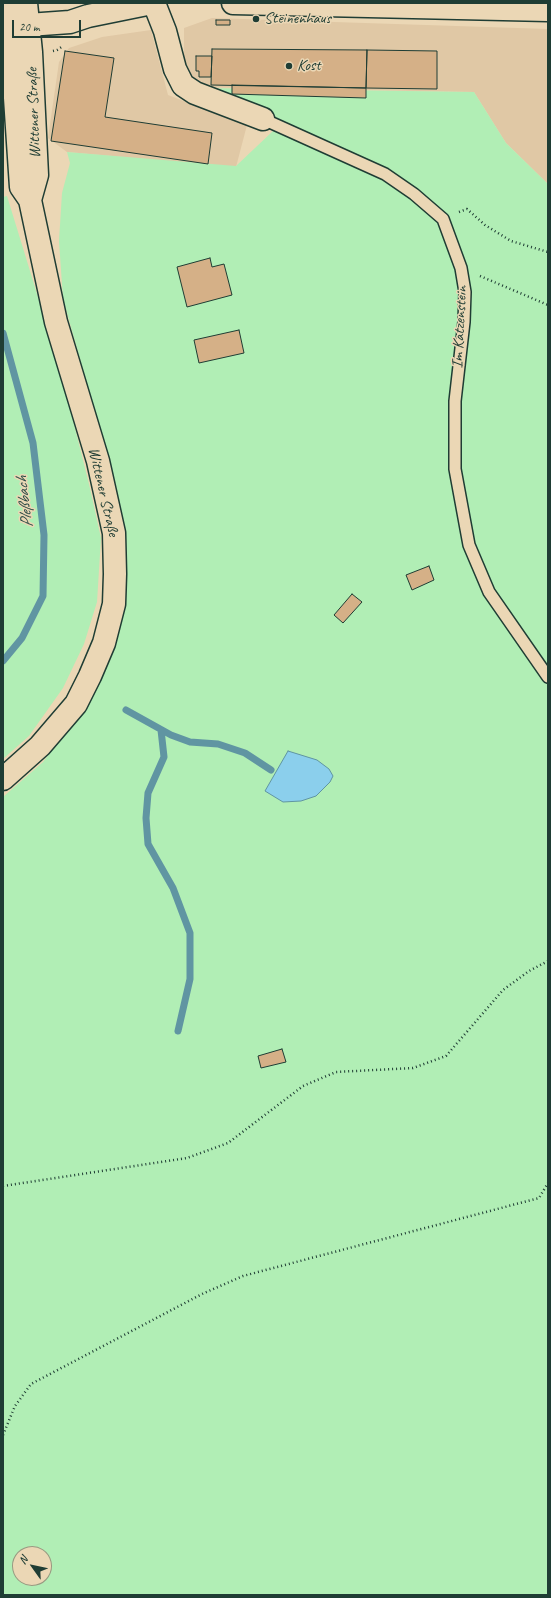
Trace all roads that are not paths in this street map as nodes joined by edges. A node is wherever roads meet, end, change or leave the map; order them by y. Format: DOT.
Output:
graph roads {
  1 [pos="6,3"];
  2 [pos="26,3"];
  3 [pos="153,3"];
  4 [pos="232,3"];
  5 [pos="548,10"];
  6 [pos="14,26"];
  7 [pos="263,119"];
  8 [pos="548,677"];
  9 [pos="3,779"];
  1 -- 6 [label="main road, Wittener Straße"];
  2 -- 6 [label="main road, Wittener Straße"];
  3 -- 6 [label="main road"];
  3 -- 7 [label="main road, Im Katzenstein"];
  4 -- 5 [label="main road"];
  6 -- 9 [label="main road, Wittener Straße"];
  7 -- 8 [label="lane, Im Katzenstein"];
}
